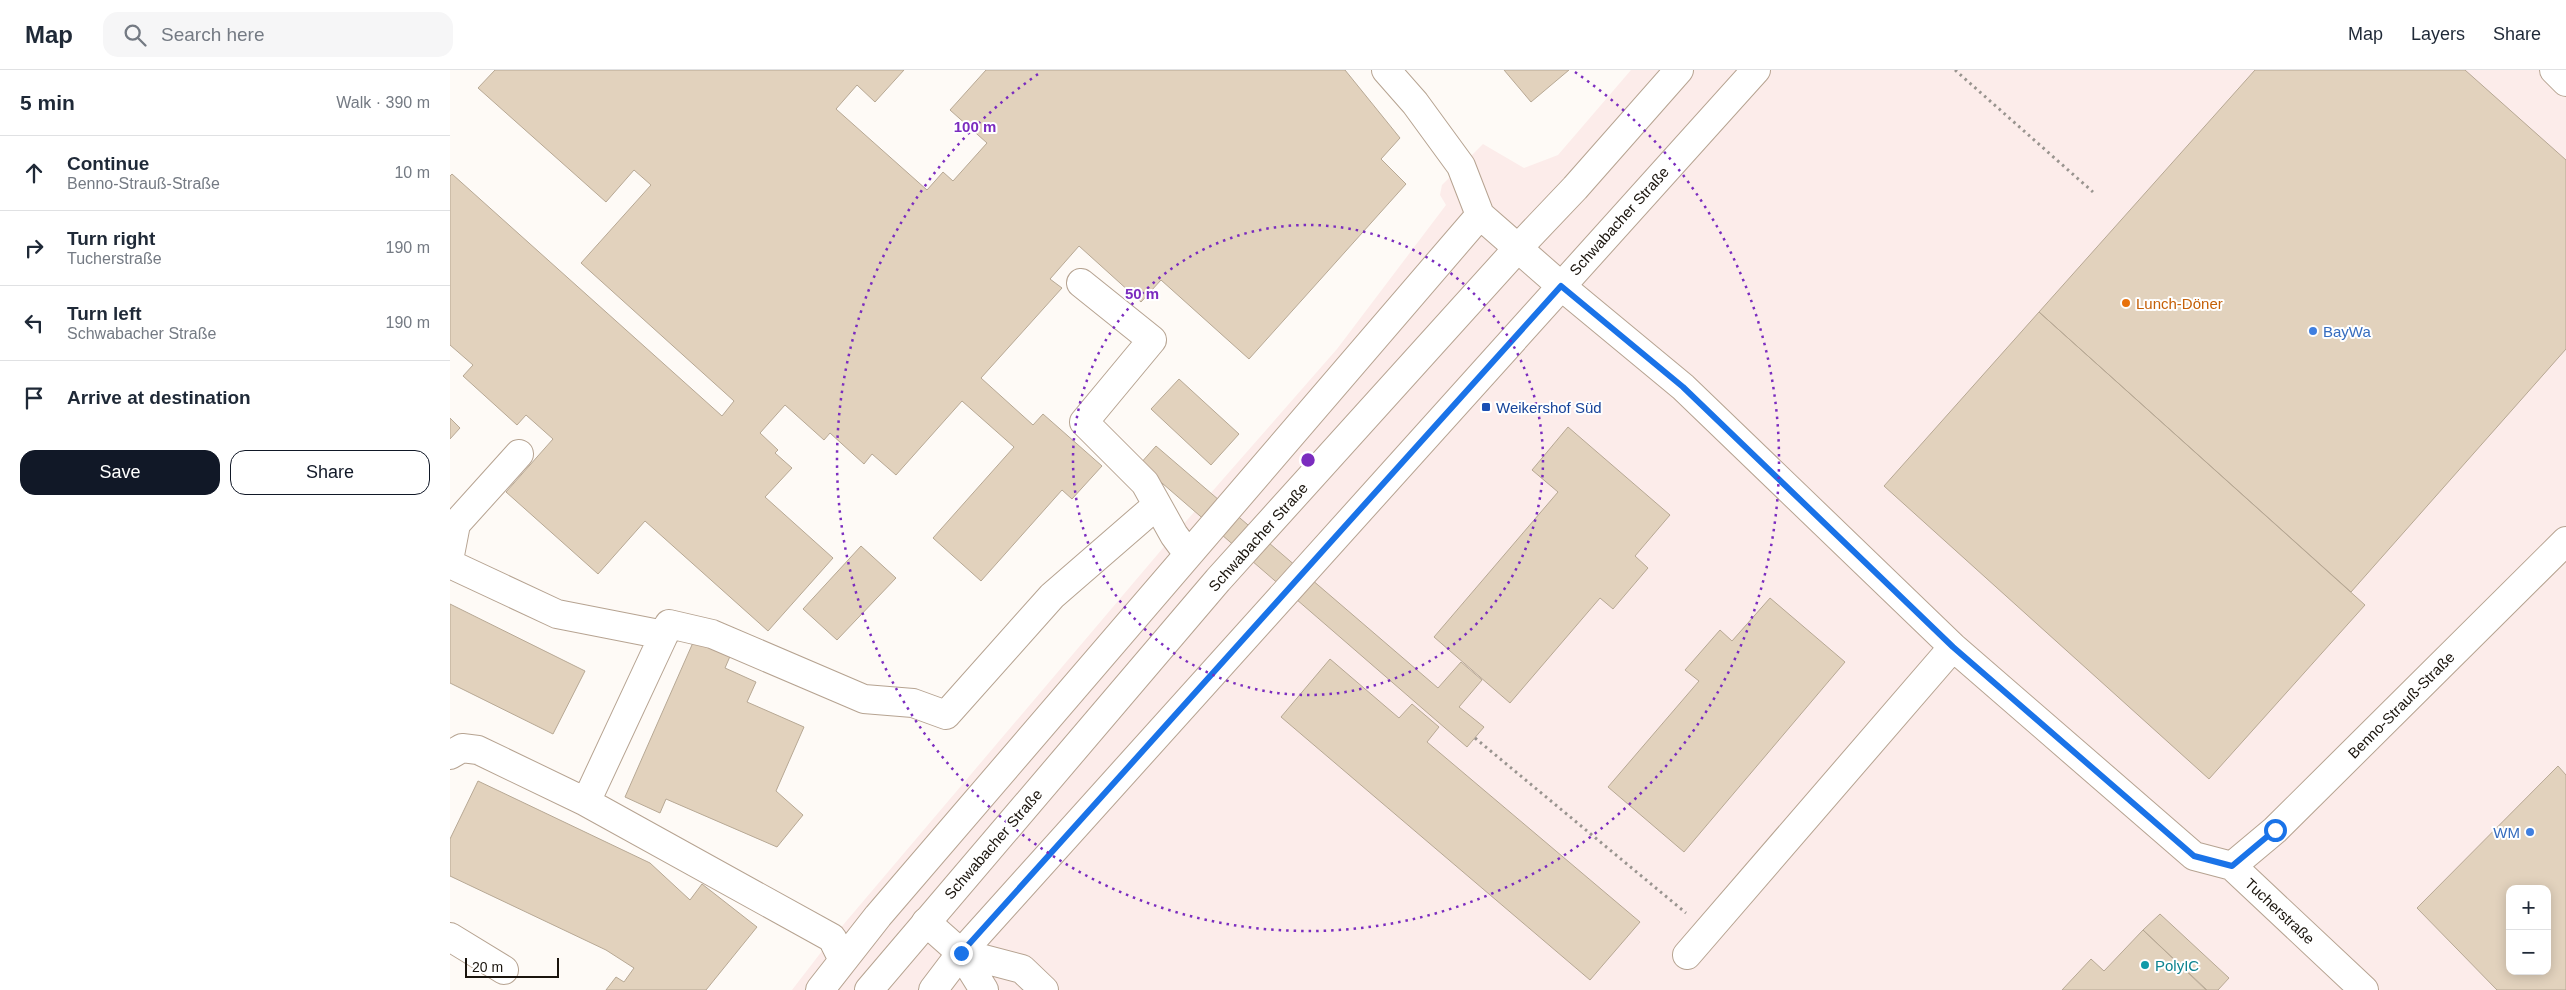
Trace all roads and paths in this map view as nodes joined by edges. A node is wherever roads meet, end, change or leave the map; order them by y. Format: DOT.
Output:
graph roads {
  1 [pos="1386,70"];
  2 [pos="1679,70"];
  3 [pos="1756,70"];
  4 [pos="1955,70"];
  5 [pos="2554,70"];
  6 [pos="2566,82"];
  7 [pos="2093,192"];
  8 [pos="1480,215"];
  9 [pos="1518,248"];
  10 [pos="1081,283"];
  11 [pos="1561,286"];
  12 [pos="519,454"];
  13 [pos="1157,505"];
  14 [pos="2566,541"];
  15 [pos="1188,554"];
  16 [pos="450,555"];
  17 [pos="450,564"];
  18 [pos="664,635"];
  19 [pos="1953,647"];
  20 [pos="1475,738"];
  21 [pos="450,755"];
  22 [pos="586,802"];
  23 [pos="2232,866"];
  24 [pos="926,922"];
  25 [pos="1707,931"];
  26 [pos="450,937"];
  27 [pos="961,953"];
  28 [pos="1687,955"];
  29 [pos="844,960"];
  30 [pos="504,970"];
  31 [pos="820,990"];
  32 [pos="869,990"];
  33 [pos="933,990"];
  34 [pos="984,990"];
  35 [pos="1044,990"];
  36 [pos="2364,990"];
  1 -- 8 [label="main road"];
  2 -- 9 [label="main road, Schwabacher Straße"];
  3 -- 11 [label="main road, Schwabacher Straße"];
  4 -- 7 [label="path"];
  5 -- 6 [label="main road"];
  8 -- 9 [label="main road, Tucherstraße"];
  8 -- 15 [label="main road"];
  9 -- 11 [label="main road, Tucherstraße"];
  9 -- 24 [label="main road, Schwabacher Straße"];
  10 -- 13 [label="main road"];
  11 -- 19 [label="main road, Tucherstraße"];
  11 -- 27 [label="main road, Schwabacher Straße"];
  12 -- 16 [label="main road"];
  13 -- 15 [label="main road"];
  13 -- 18 [label="main road"];
  14 -- 23 [label="main road, Benno-Strauß-Straße"];
  15 -- 29 [label="main road"];
  17 -- 18 [label="main road"];
  18 -- 22 [label="main road"];
  19 -- 23 [label="main road, Tucherstraße"];
  19 -- 25 [label="main road"];
  20 -- 25 [label="path"];
  21 -- 22 [label="main road"];
  22 -- 29 [label="main road"];
  23 -- 36 [label="main road, Tucherstraße"];
  24 -- 27 [label="main road"];
  24 -- 32 [label="main road, Schwabacher Straße"];
  25 -- 28 [label="main road"];
  26 -- 30 [label="main road"];
  27 -- 33 [label="main road, Schwabacher Straße"];
  27 -- 34 [label="main road"];
  27 -- 35 [label="main road"];
  29 -- 31 [label="main road"];
}
